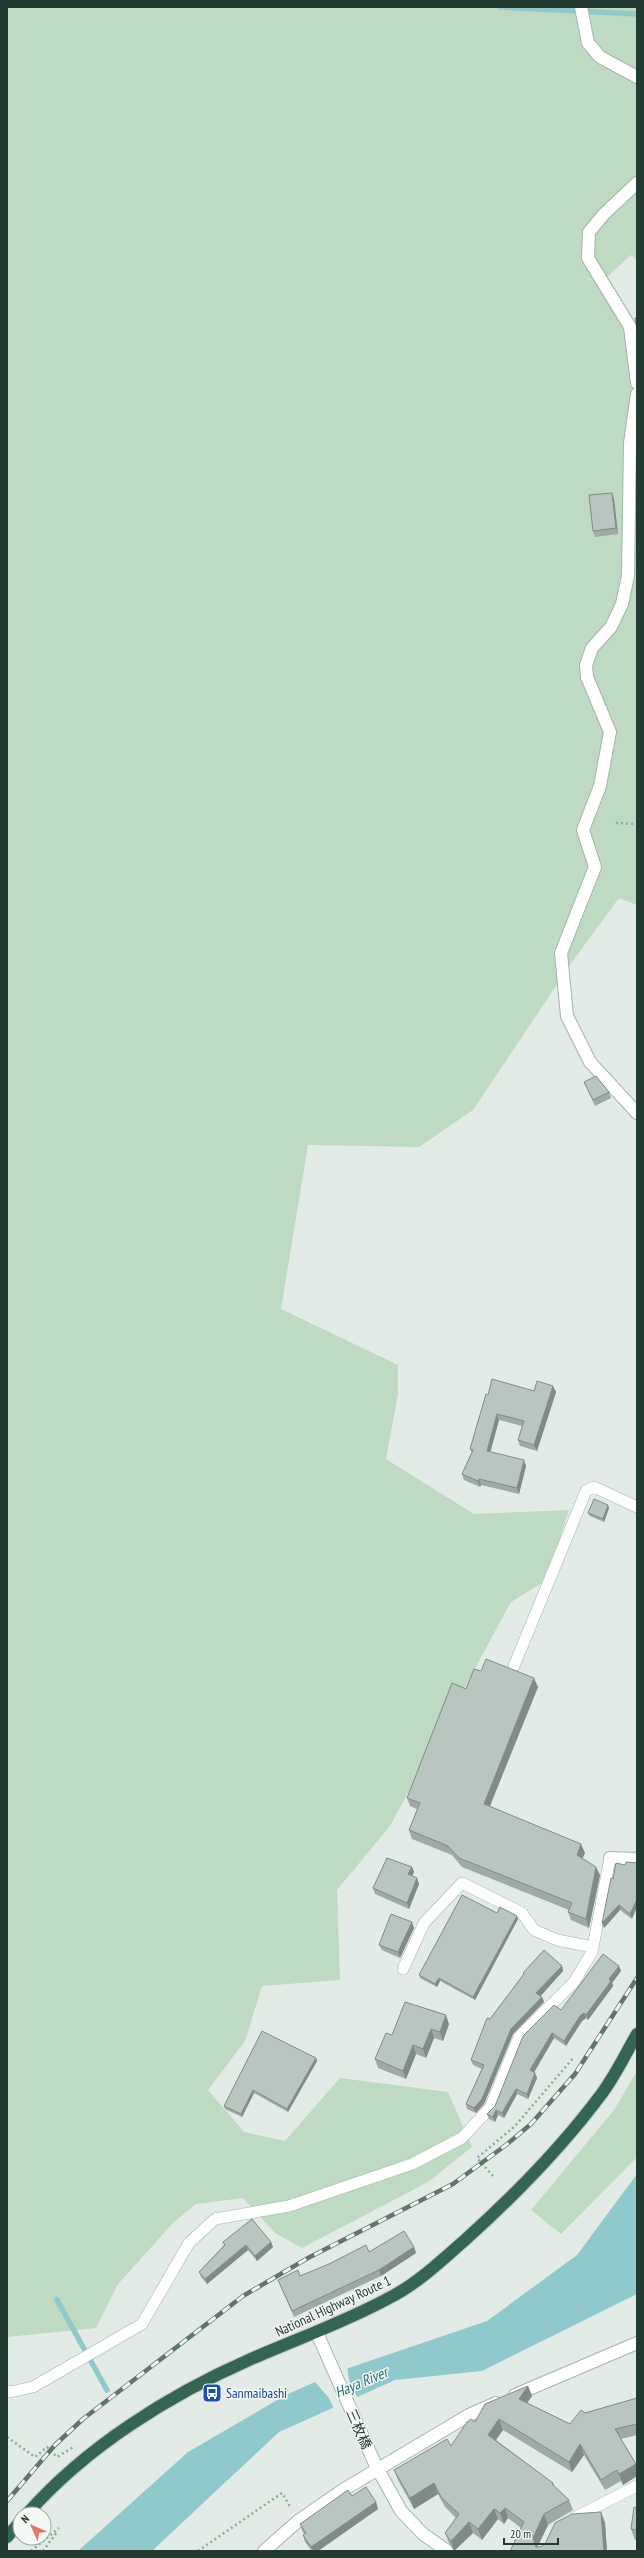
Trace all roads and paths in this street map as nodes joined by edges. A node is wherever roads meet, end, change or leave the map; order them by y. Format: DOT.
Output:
graph roads {
  1 [pos="581,7"];
  2 [pos="637,77"];
  3 [pos="637,184"];
  4 [pos="637,383"];
  5 [pos="637,394"];
  6 [pos="616,823"];
  7 [pos="637,824"];
  8 [pos="637,1114"];
  9 [pos="637,1507"];
  10 [pos="514,1666"];
  11 [pos="610,1858"];
  12 [pos="637,1859"];
  13 [pos="593,1947"];
  14 [pos="403,1969"];
  15 [pos="637,2034"];
  16 [pos="574,2057"];
  17 [pos="493,2176"];
  18 [pos="317,2333"];
  19 [pos="637,2343"];
  20 [pos="7,2391"];
  21 [pos="7,2437"];
  22 [pos="82,2441"];
  23 [pos="376,2468"];
  24 [pos="637,2486"];
  25 [pos="282,2493"];
  26 [pos="35,2506"];
  27 [pos="561,2524"];
  28 [pos="31,2551"];
  29 [pos="43,2551"];
  30 [pos="198,2551"];
  31 [pos="264,2551"];
  32 [pos="447,2551"];
  1 -- 2 [label="street"];
  3 -- 4 [label="street"];
  5 -- 8 [label="street"];
  6 -- 7 [label="path"];
  9 -- 10 [label="lane"];
  11 -- 12 [label="street"];
  11 -- 13 [label="lane"];
  13 -- 14 [label="lane"];
  13 -- 20 [label="lane"];
  15 -- 18 [label="highway, National Highway Route 1"];
  16 -- 17 [label="path"];
  18 -- 23 [label="street, 三枚橋"];
  18 -- 26 [label="highway, National Highway Route 1"];
  19 -- 23 [label="street"];
  21 -- 22 [label="path"];
  23 -- 31 [label="street"];
  23 -- 32 [label="street, 三枚橋"];
  24 -- 27 [label="lane"];
  25 -- 30 [label="path"];
  28 -- 29 [label="path"];
}
